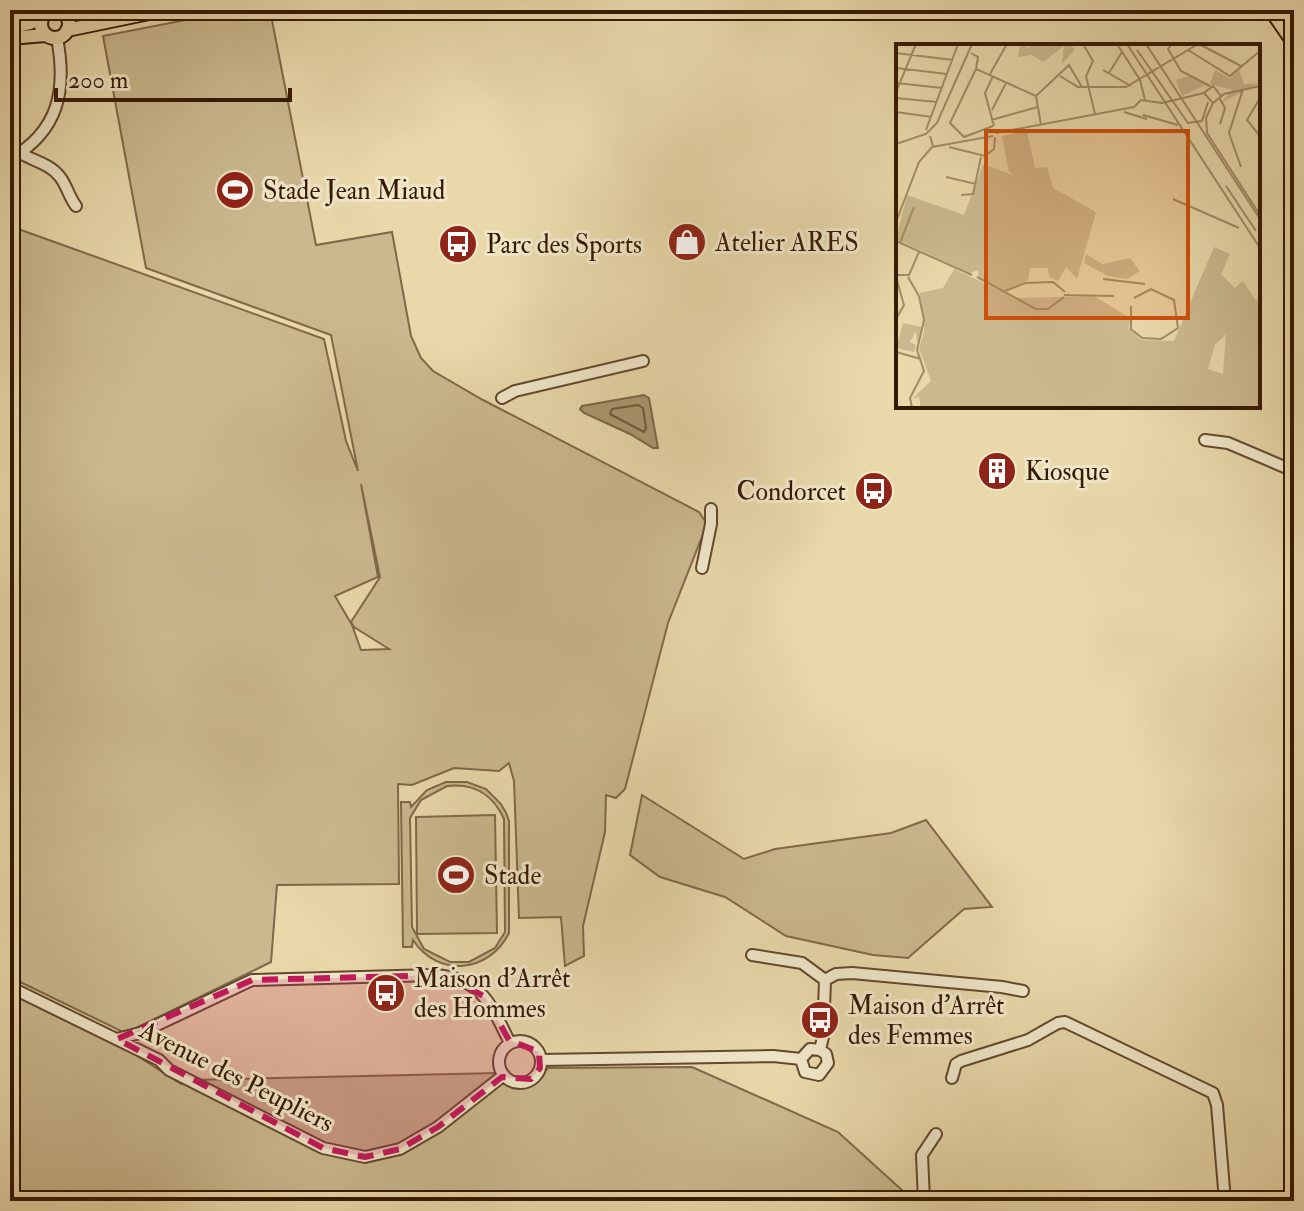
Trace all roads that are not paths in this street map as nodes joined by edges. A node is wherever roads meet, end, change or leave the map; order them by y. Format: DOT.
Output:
graph roads {
  1 [pos="99,10"];
  2 [pos="164,10"];
  3 [pos="1275,10"];
  4 [pos="61,12"];
  5 [pos="45,14"];
  6 [pos="10,27"];
  7 [pos="56,34"];
  8 [pos="1294,35"];
  9 [pos="10,38"];
  10 [pos="1294,42"];
  11 [pos="15,156"];
  12 [pos="76,206"];
  13 [pos="643,361"];
  14 [pos="502,398"];
  15 [pos="1205,440"];
  16 [pos="1294,471"];
  17 [pos="711,509"];
  18 [pos="702,568"];
  19 [pos="752,955"];
  20 [pos="825,980"];
  21 [pos="10,987"];
  22 [pos="1023,991"];
  23 [pos="117,1039"];
  24 [pos="510,1043"];
  25 [pos="820,1050"];
  26 [pos="801,1059"];
  27 [pos="541,1060"];
  28 [pos="504,1075"];
  29 [pos="952,1078"];
  30 [pos="936,1134"];
  31 [pos="924,1201"];
  32 [pos="1225,1201"];
  1 -- 4 [label="main road"];
  2 -- 7 [label="main road"];
  3 -- 8 [label="highway"];
  3 -- 10 [label="highway"];
  4 -- 5 [label="main road"];
  4 -- 7 [label="main road"];
  5 -- 6 [label="main road"];
  5 -- 7 [label="main road"];
  7 -- 9 [label="main road"];
  7 -- 11 [label="street"];
  11 -- 12 [label="street"];
  13 -- 14 [label="street"];
  15 -- 16 [label="street"];
  17 -- 18 [label="street"];
  19 -- 20 [label="street"];
  20 -- 22 [label="street"];
  20 -- 25 [label="street"];
  21 -- 23 [label="street, Avenue des Peupliers"];
  23 -- 24 [label="street, Avenue des Peupliers"];
  23 -- 28 [label="street, Avenue des Peupliers"];
  24 -- 27 [label="street"];
  24 -- 28 [label="street"];
  25 -- 26 [label="street"];
  25 -- 26 [label="street"];
  26 -- 27 [label="street"];
  27 -- 28 [label="street"];
  29 -- 32 [label="street"];
  30 -- 31 [label="street"];
}
